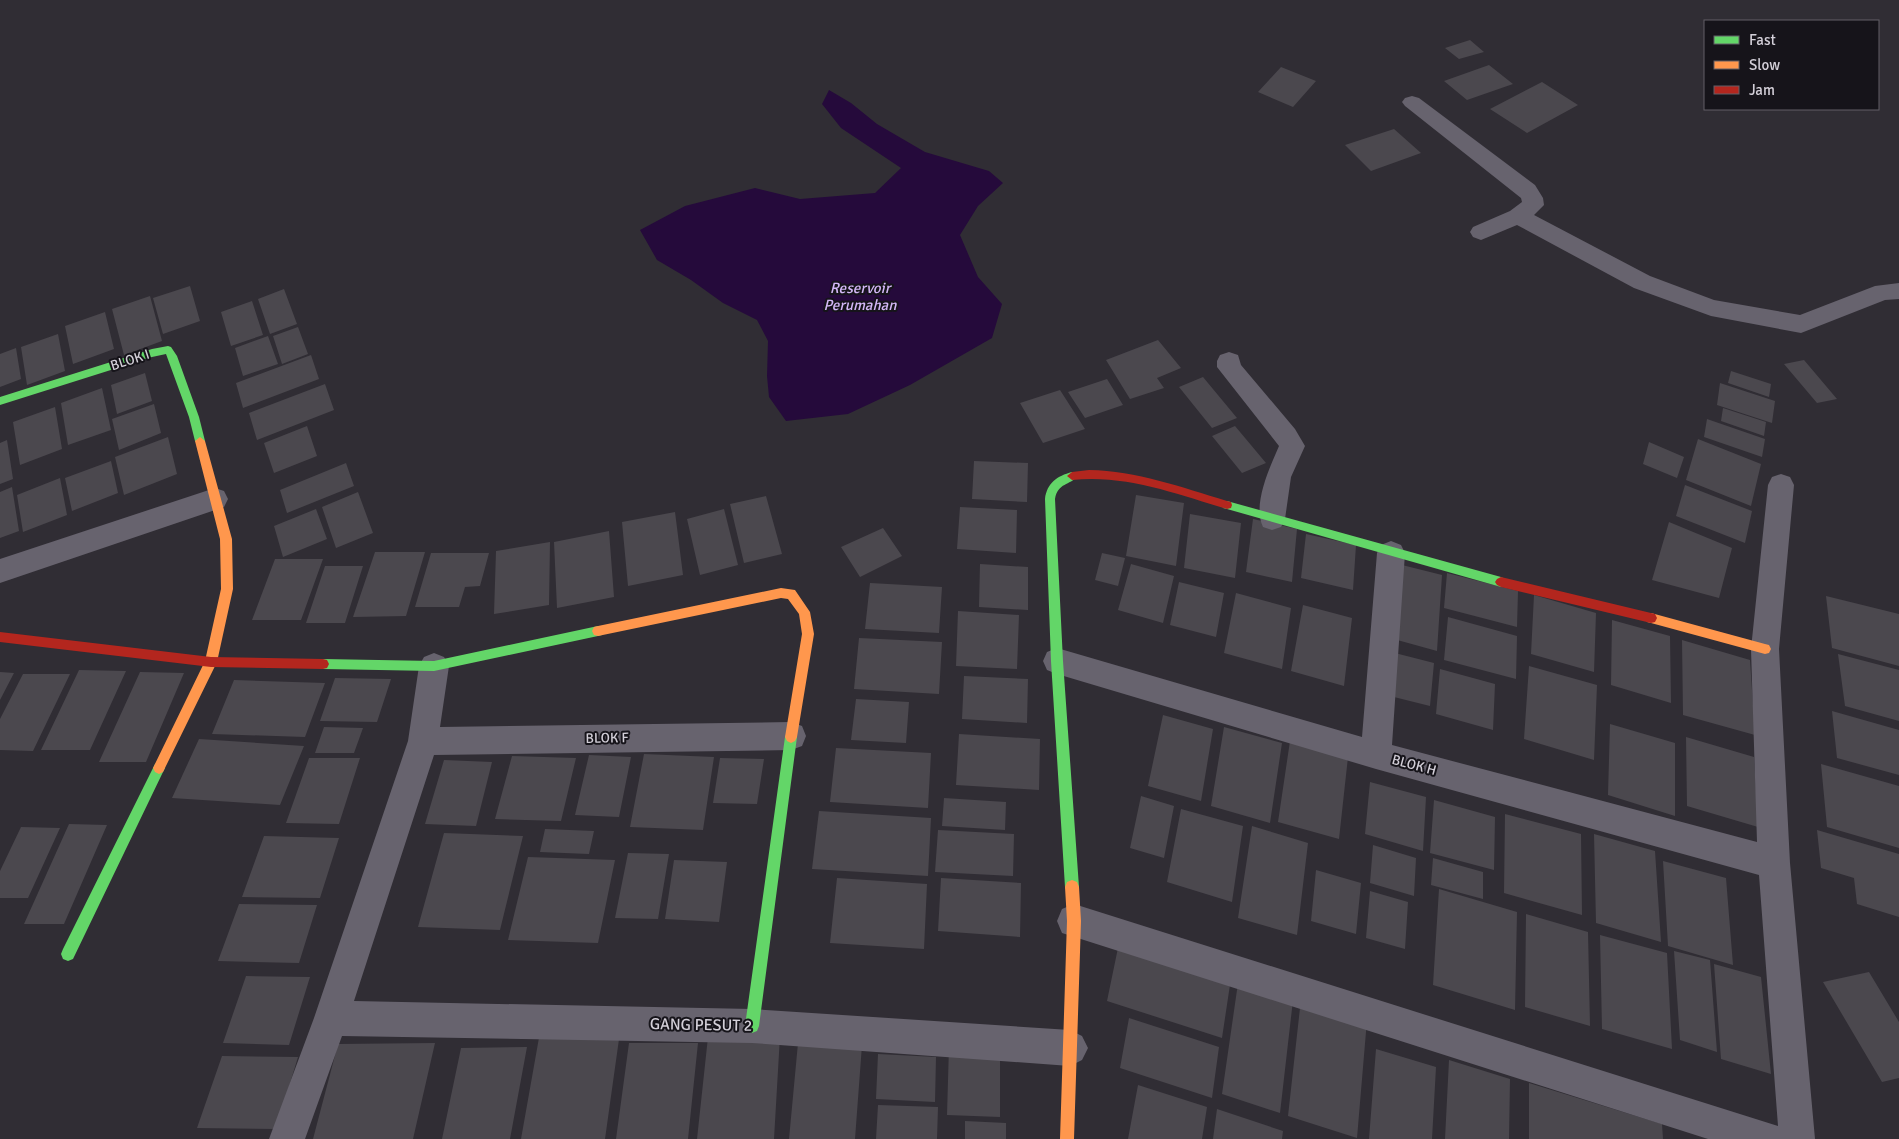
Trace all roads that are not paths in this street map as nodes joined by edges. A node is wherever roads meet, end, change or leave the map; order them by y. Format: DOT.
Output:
graph roads {
  1 [pos="1412,102"];
  2 [pos="1518,216"];
  3 [pos="1481,232"];
  4 [pos="1899,292"];
  5 [pos="1229,361"];
  6 [pos="0,401"];
  7 [pos="1781,485"];
  8 [pos="216,499"];
  9 [pos="1272,519"];
  10 [pos="1391,553"];
  11 [pos="0,571"];
  12 [pos="0,637"];
  13 [pos="1765,649"];
  14 [pos="1057,661"];
  15 [pos="211,662"];
  16 [pos="434,666"];
  17 [pos="790,736"];
  18 [pos="423,741"];
  19 [pos="1376,755"];
  20 [pos="1774,864"];
  21 [pos="1074,921"];
  22 [pos="68,954"];
  23 [pos="331,1018"];
  24 [pos="752,1026"];
  25 [pos="1070,1048"];
  26 [pos="287,1139"];
  27 [pos="1067,1139"];
  28 [pos="1766,1139"];
  29 [pos="1797,1139"];
  1 -- 2 [label="street"];
  2 -- 3 [label="street"];
  2 -- 4 [label="street"];
  5 -- 9 [label="street"];
  6 -- 8 [label="street, BLOK I"];
  7 -- 13 [label="street"];
  8 -- 11 [label="street"];
  8 -- 15 [label="street, BLOK I"];
  9 -- 10 [label="street"];
  9 -- 14 [label="street"];
  10 -- 13 [label="street"];
  10 -- 19 [label="street"];
  12 -- 15 [label="street"];
  13 -- 20 [label="street"];
  14 -- 19 [label="street, BLOK H"];
  14 -- 21 [label="street"];
  15 -- 16 [label="street"];
  15 -- 22 [label="street, BLOK I"];
  16 -- 17 [label="street"];
  16 -- 18 [label="street"];
  17 -- 18 [label="street, BLOK F"];
  17 -- 24 [label="street"];
  18 -- 23 [label="street"];
  19 -- 20 [label="street, BLOK H"];
  20 -- 29 [label="street"];
  21 -- 25 [label="street"];
  21 -- 28 [label="street"];
  23 -- 24 [label="street, GANG PESUT 2"];
  23 -- 26 [label="street"];
  24 -- 25 [label="street, GANG PESUT 2"];
  25 -- 27 [label="street"];
}
